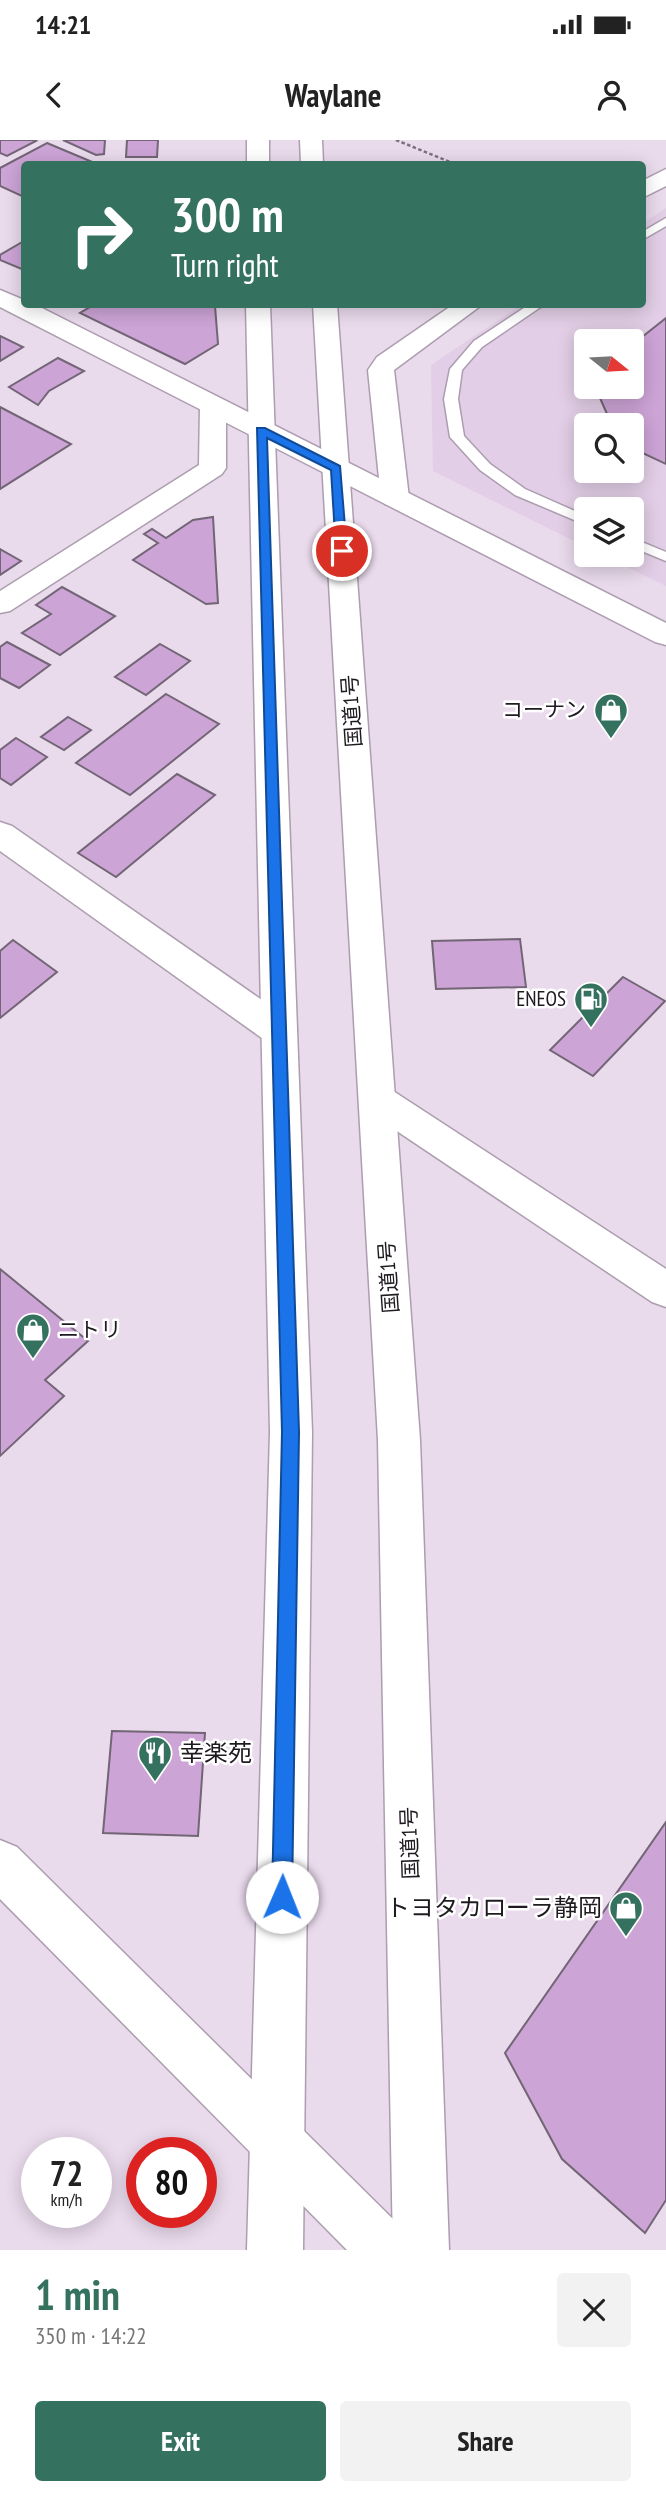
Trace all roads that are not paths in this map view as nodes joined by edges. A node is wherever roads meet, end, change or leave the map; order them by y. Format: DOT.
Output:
graph roads {
  1 [pos="258,140"];
  2 [pos="311,140"];
  3 [pos="258,161"];
  4 [pos="312,161"];
  5 [pos="666,176"];
  6 [pos="646,188"];
  7 [pos="666,221"];
  8 [pos="646,234"];
  9 [pos="0,297"];
  10 [pos="21,308"];
  11 [pos="21,308"];
  12 [pos="258,308"];
  13 [pos="325,308"];
  14 [pos="465,308"];
  15 [pos="533,308"];
  16 [pos="213,406"];
  17 [pos="261,430"];
  18 [pos="336,468"];
  19 [pos="395,498"];
  20 [pos="574,516"];
  21 [pos="644,547"];
  22 [pos="666,557"];
  23 [pos="0,604"];
  24 [pos="666,635"];
  25 [pos="0,834"];
  26 [pos="279,1031"];
  27 [pos="377,1099"];
  28 [pos="666,1290"];
  29 [pos="0,1864"];
  30 [pos="277,2143"];
  31 [pos="275,2250"];
  32 [pos="386,2250"];
  33 [pos="421,2250"];
  1 -- 3 [label="main road"];
  2 -- 4 [label="main road"];
  5 -- 6 [label="main road"];
  7 -- 8 [label="lane"];
  9 -- 11 [label="main road"];
  10 -- 16 [label="main road"];
  12 -- 17 [label="main road"];
  13 -- 18 [label="main road, 国道1号"];
  14 -- 19 [label="main road"];
  15 -- 20 [label="lane"];
  16 -- 17 [label="main road"];
  16 -- 23 [label="main road"];
  17 -- 18 [label="main road"];
  17 -- 26 [label="main road"];
  18 -- 19 [label="main road"];
  18 -- 27 [label="main road, 国道1号"];
  19 -- 24 [label="main road"];
  21 -- 22 [label="lane"];
  25 -- 26 [label="main road"];
  26 -- 30 [label="main road"];
  27 -- 28 [label="main road"];
  27 -- 33 [label="main road, 国道1号"];
  29 -- 30 [label="main road"];
  30 -- 31 [label="main road"];
  30 -- 32 [label="main road"];
}
